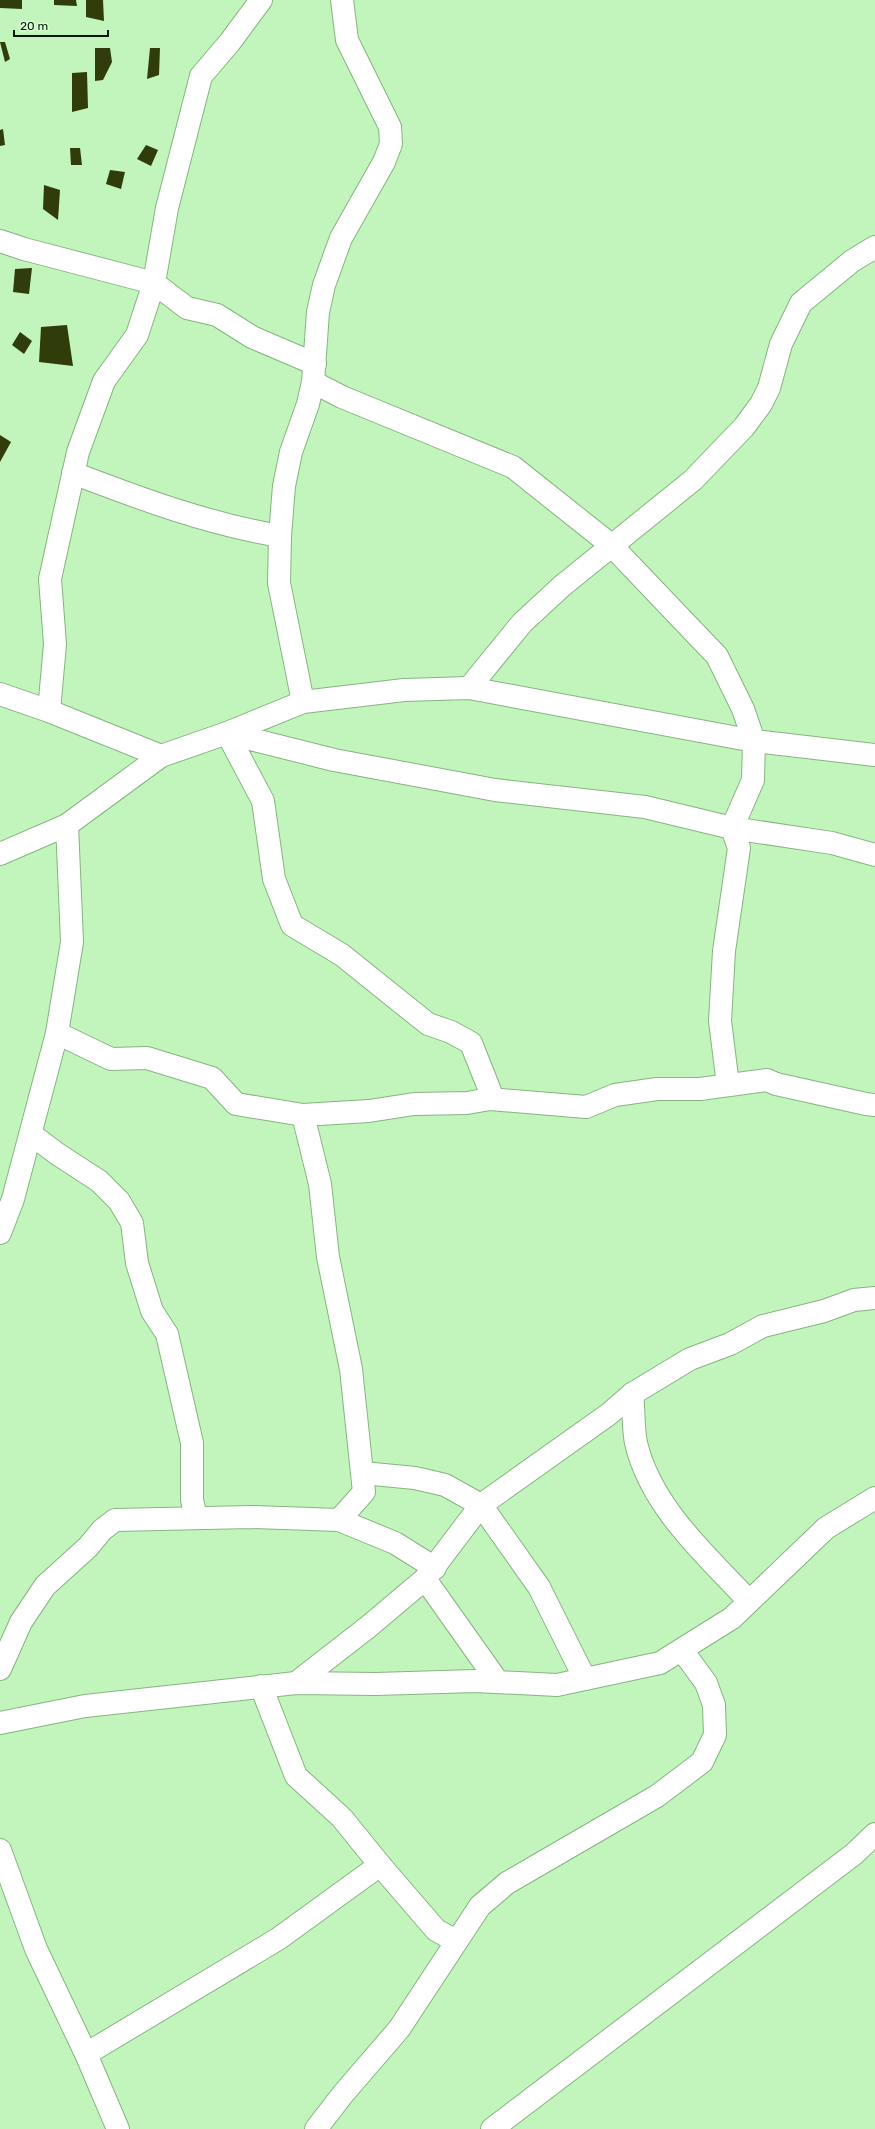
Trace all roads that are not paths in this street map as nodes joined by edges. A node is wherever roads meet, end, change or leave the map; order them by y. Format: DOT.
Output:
graph roads {
  1 [pos="261,0"];
  2 [pos="342,0"];
  3 [pos="0,240"];
  4 [pos="875,247"];
  5 [pos="154,283"];
  6 [pos="314,373"];
  7 [pos="73,473"];
  8 [pos="280,536"];
  9 [pos="611,545"];
  10 [pos="469,688"];
  11 [pos="0,694"];
  12 [pos="303,702"];
  13 [pos="49,710"];
  14 [pos="227,733"];
  15 [pos="754,741"];
  16 [pos="875,755"];
  17 [pos="161,756"];
  18 [pos="67,825"];
  19 [pos="732,828"];
  20 [pos="0,854"];
  21 [pos="875,855"];
  22 [pos="57,1033"];
  23 [pos="728,1085"];
  24 [pos="490,1099"];
  25 [pos="875,1105"];
  26 [pos="303,1115"];
  27 [pos="31,1134"];
  28 [pos="0,1233"];
  29 [pos="875,1298"];
  30 [pos="632,1394"];
  31 [pos="363,1473"];
  32 [pos="875,1498"];
  33 [pos="481,1505"];
  34 [pos="196,1518"];
  35 [pos="339,1520"];
  36 [pos="430,1574"];
  37 [pos="749,1602"];
  38 [pos="682,1650"];
  39 [pos="0,1669"];
  40 [pos="585,1679"];
  41 [pos="498,1682"];
  42 [pos="296,1683"];
  43 [pos="261,1686"];
  44 [pos="0,1723"];
  45 [pos="875,1834"];
  46 [pos="0,1850"];
  47 [pos="380,1865"];
  48 [pos="456,1941"];
  49 [pos="86,2054"];
  50 [pos="118,2129"];
  51 [pos="316,2129"];
  52 [pos="492,2129"];
  1 -- 5 [label="street"];
  2 -- 6 [label="street"];
  3 -- 5 [label="street"];
  4 -- 9 [label="street"];
  5 -- 6 [label="street"];
  5 -- 7 [label="street"];
  6 -- 8 [label="street"];
  6 -- 9 [label="street"];
  7 -- 8 [label="street"];
  7 -- 13 [label="street"];
  8 -- 12 [label="street"];
  9 -- 10 [label="street"];
  9 -- 15 [label="street"];
  10 -- 12 [label="street"];
  10 -- 15 [label="street"];
  11 -- 13 [label="street"];
  12 -- 14 [label="street"];
  13 -- 17 [label="street"];
  14 -- 17 [label="street"];
  14 -- 19 [label="street"];
  14 -- 24 [label="street"];
  15 -- 16 [label="street"];
  15 -- 19 [label="street"];
  17 -- 18 [label="street"];
  18 -- 20 [label="street"];
  18 -- 22 [label="street"];
  19 -- 21 [label="street"];
  19 -- 23 [label="street"];
  22 -- 26 [label="street"];
  22 -- 27 [label="street"];
  23 -- 24 [label="street"];
  23 -- 25 [label="street"];
  24 -- 26 [label="street"];
  26 -- 31 [label="street"];
  27 -- 28 [label="street"];
  27 -- 34 [label="street"];
  29 -- 30 [label="street"];
  30 -- 33 [label="street"];
  30 -- 37 [label="street"];
  31 -- 33 [label="street"];
  31 -- 35 [label="street"];
  32 -- 37 [label="street"];
  33 -- 36 [label="street"];
  33 -- 40 [label="street"];
  34 -- 35 [label="street"];
  34 -- 39 [label="street"];
  35 -- 36 [label="street"];
  36 -- 41 [label="street"];
  36 -- 42 [label="street"];
  37 -- 38 [label="street"];
  38 -- 40 [label="street"];
  38 -- 48 [label="street"];
  40 -- 41 [label="street"];
  41 -- 42 [label="street"];
  42 -- 43 [label="street"];
  43 -- 44 [label="street"];
  43 -- 47 [label="street"];
  45 -- 52 [label="street"];
  46 -- 49 [label="street"];
  47 -- 48 [label="street"];
  47 -- 49 [label="street"];
  48 -- 51 [label="street"];
  49 -- 50 [label="street"];
}
